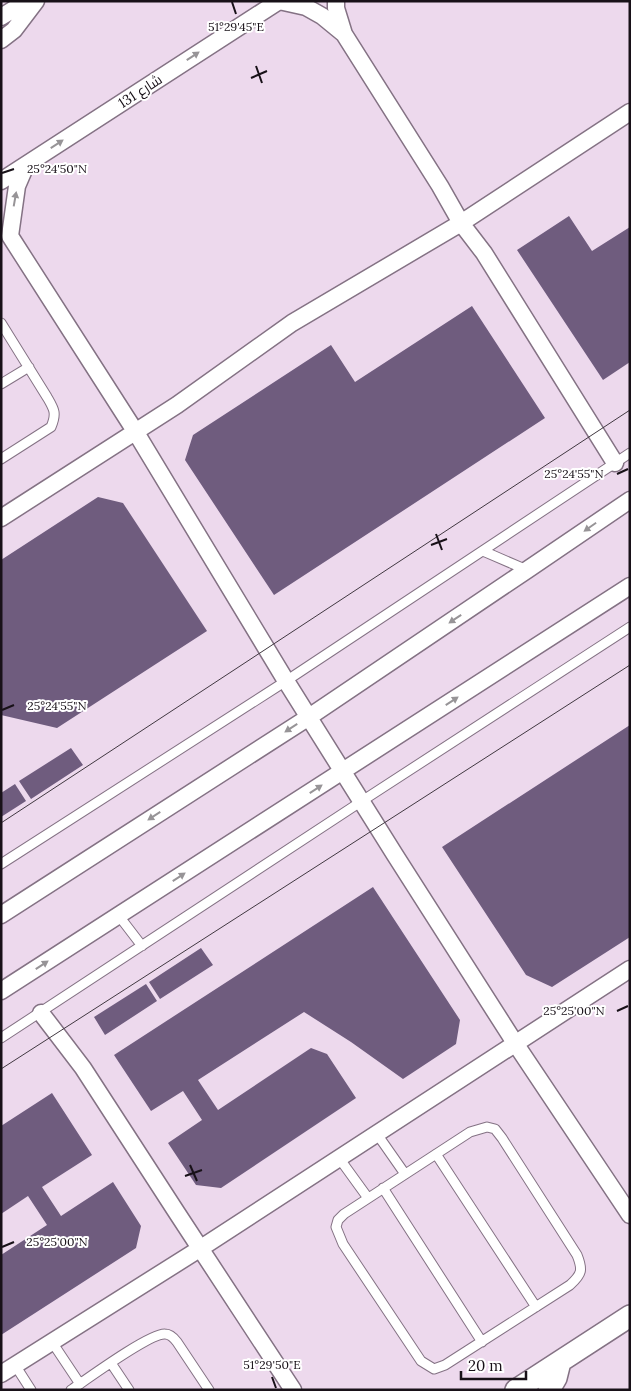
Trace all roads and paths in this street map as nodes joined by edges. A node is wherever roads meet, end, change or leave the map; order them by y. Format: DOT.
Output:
graph roads {
  1 [pos="27,1"];
  2 [pos="36,1"];
  3 [pos="279,1"];
  4 [pos="336,1"];
  5 [pos="1,18"];
  6 [pos="344,34"];
  7 [pos="1,40"];
  8 [pos="630,112"];
  9 [pos="26,165"];
  10 [pos="1,180"];
  11 [pos="460,222"];
  12 [pos="5,235"];
  13 [pos="1,323"];
  14 [pos="29,367"];
  15 [pos="1,384"];
  16 [pos="135,431"];
  17 [pos="630,453"];
  18 [pos="1,459"];
  19 [pos="616,463"];
  20 [pos="630,500"];
  21 [pos="1,518"];
  22 [pos="483,551"];
  23 [pos="527,570"];
  24 [pos="630,586"];
  25 [pos="630,627"];
  26 [pos="286,681"];
  27 [pos="309,717"];
  28 [pos="343,772"];
  29 [pos="362,801"];
  30 [pos="1,864"];
  31 [pos="1,915"];
  32 [pos="119,916"];
  33 [pos="142,946"];
  34 [pos="630,969"];
  35 [pos="1,991"];
  36 [pos="42,1013"];
  37 [pos="1,1038"];
  38 [pos="516,1043"];
  39 [pos="377,1134"];
  40 [pos="436,1154"];
  41 [pos="339,1158"];
  42 [pos="404,1174"];
  43 [pos="383,1188"];
  44 [pos="368,1198"];
  45 [pos="630,1215"];
  46 [pos="201,1248"];
  47 [pos="536,1307"];
  48 [pos="627,1315"];
  49 [pos="52,1342"];
  50 [pos="482,1342"];
  51 [pos="560,1362"];
  52 [pos="111,1363"];
  53 [pos="15,1365"];
  54 [pos="1,1374"];
  55 [pos="80,1384"];
  56 [pos="31,1390"];
  57 [pos="71,1390"];
  58 [pos="129,1390"];
  59 [pos="208,1390"];
  60 [pos="293,1390"];
  61 [pos="516,1390"];
  62 [pos="549,1390"];
  1 -- 5 [label="street"];
  2 -- 7 [label="street"];
  3 -- 6 [label="street"];
  9 -- 3 [label="street, شارع 131, one-way"];
  4 -- 6 [label="street"];
  6 -- 11 [label="street"];
  8 -- 11 [label="street"];
  9 -- 10 [label="street, شارع 131"];
  12 -- 9 [label="street, one-way"];
  11 -- 16 [label="street"];
  11 -- 19 [label="street"];
  12 -- 16 [label="street"];
  13 -- 14 [label="lane"];
  14 -- 15 [label="lane"];
  14 -- 18 [label="lane"];
  16 -- 21 [label="street"];
  16 -- 26 [label="street"];
  17 -- 19 [label="lane"];
  19 -- 22 [label="lane"];
  20 -- 23 [label="street, one-way"];
  22 -- 23 [label="lane"];
  22 -- 26 [label="lane"];
  23 -- 27 [label="street, one-way"];
  28 -- 24 [label="street, one-way"];
  25 -- 29 [label="lane"];
  26 -- 27 [label="street"];
  26 -- 30 [label="lane"];
  27 -- 28 [label="street"];
  27 -- 31 [label="street, one-way"];
  28 -- 29 [label="street"];
  32 -- 28 [label="street, one-way"];
  29 -- 33 [label="lane"];
  29 -- 38 [label="street"];
  32 -- 33 [label="lane"];
  35 -- 32 [label="street, one-way"];
  33 -- 36 [label="lane"];
  34 -- 38 [label="street"];
  36 -- 37 [label="lane"];
  36 -- 46 [label="street"];
  38 -- 39 [label="street"];
  38 -- 45 [label="street"];
  39 -- 41 [label="street"];
  39 -- 42 [label="lane"];
  40 -- 42 [label="lane"];
  40 -- 47 [label="lane"];
  40 -- 47 [label="lane"];
  41 -- 44 [label="lane"];
  41 -- 46 [label="street"];
  42 -- 43 [label="lane"];
  43 -- 44 [label="lane"];
  43 -- 50 [label="lane"];
  44 -- 50 [label="lane"];
  46 -- 49 [label="street"];
  46 -- 60 [label="street"];
  47 -- 50 [label="lane"];
  48 -- 51 [label="street"];
  49 -- 53 [label="street"];
  49 -- 55 [label="lane"];
  51 -- 61 [label="street"];
  51 -- 62 [label="street"];
  52 -- 55 [label="lane"];
  52 -- 58 [label="lane"];
  52 -- 59 [label="lane"];
  53 -- 54 [label="street"];
  53 -- 56 [label="lane"];
  55 -- 57 [label="lane"];
}
